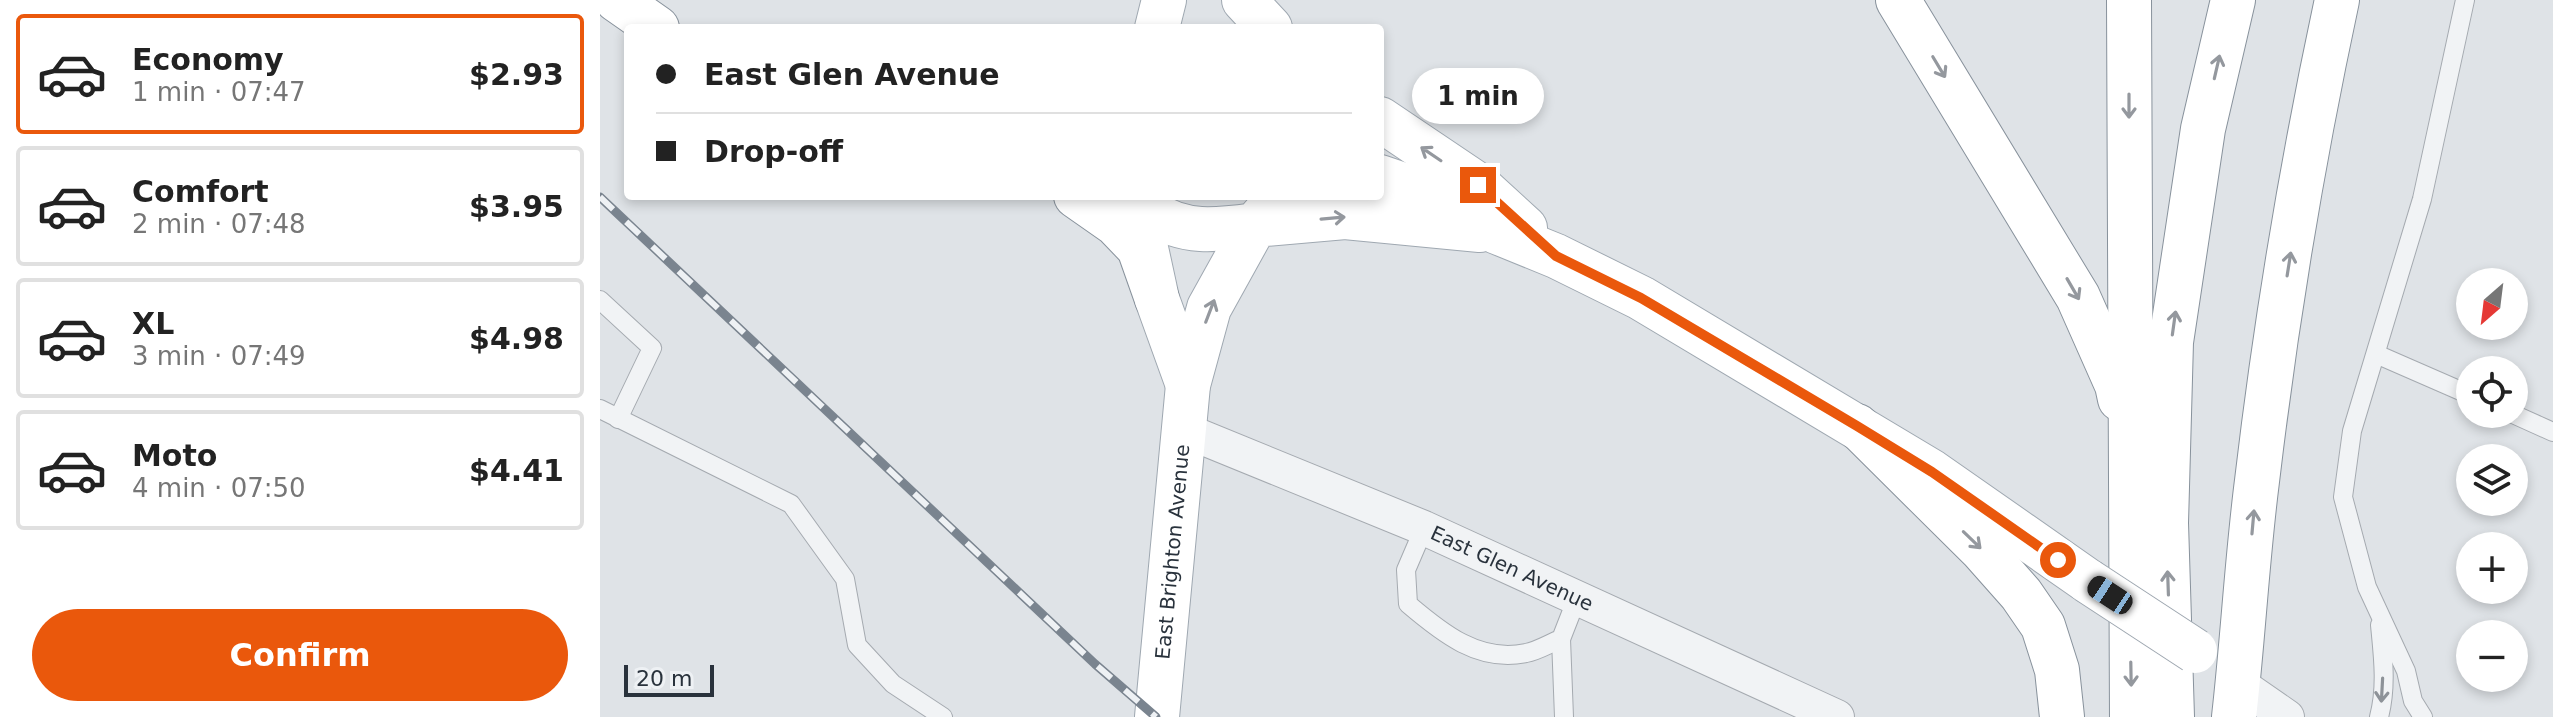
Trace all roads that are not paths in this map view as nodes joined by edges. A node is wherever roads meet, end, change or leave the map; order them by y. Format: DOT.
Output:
graph roads {
  1 [pos="617,0"];
  2 [pos="1164,0"];
  3 [pos="1227,0"];
  4 [pos="1244,0"];
  5 [pos="1898,0"];
  6 [pos="2129,0"];
  7 [pos="2233,0"];
  8 [pos="2337,0"];
  9 [pos="2465,0"];
  10 [pos="651,24"];
  11 [pos="1158,24"];
  12 [pos="1238,24"];
  13 [pos="1266,24"];
  14 [pos="1384,122"];
  15 [pos="1384,178"];
  16 [pos="1082,200"];
  17 [pos="1134,200"];
  18 [pos="1135,200"];
  19 [pos="1266,211"];
  20 [pos="1497,232"];
  21 [pos="1556,256"];
  22 [pos="1157,299"];
  23 [pos="600,300"];
  24 [pos="2376,354"];
  25 [pos="1188,385"];
  26 [pos="2456,389"];
  27 [pos="600,409"];
  28 [pos="618,419"];
  29 [pos="2528,421"];
  30 [pos="1857,426"];
  31 [pos="1184,430"];
  32 [pos="2553,432"];
  33 [pos="2130,442"];
  34 [pos="1424,528"];
  35 [pos="1577,598"];
  36 [pos="2378,606"];
  37 [pos="1561,639"];
  38 [pos="2236,700"];
  39 [pos="943,717"];
  40 [pos="1157,717"];
  41 [pos="1564,717"];
  42 [pos="1837,717"];
  43 [pos="2062,717"];
  44 [pos="2132,717"];
  45 [pos="2172,717"];
  46 [pos="2287,717"];
  47 [pos="2379,717"];
  48 [pos="2423,717"];
  1 -- 10 [label="main road"];
  2 -- 11 [label="main road"];
  3 -- 12 [label="main road"];
  4 -- 13 [label="main road"];
  5 -- 33 [label="main road, one-way"];
  6 -- 33 [label="main road, one-way"];
  45 -- 7 [label="main road, one-way"];
  38 -- 8 [label="main road, one-way"];
  9 -- 24 [label="lane"];
  21 -- 14 [label="main road, one-way"];
  15 -- 20 [label="main road"];
  16 -- 22 [label="main road"];
  17 -- 22 [label="main road, East Brighton Avenue"];
  18 -- 19 [label="main road"];
  19 -- 20 [label="main road, one-way"];
  25 -- 19 [label="main road, East Brighton Avenue, one-way"];
  20 -- 21 [label="main road"];
  21 -- 30 [label="main road"];
  22 -- 25 [label="main road, East Brighton Avenue"];
  23 -- 28 [label="lane"];
  24 -- 26 [label="lane"];
  24 -- 36 [label="lane"];
  25 -- 31 [label="main road, East Brighton Avenue"];
  27 -- 28 [label="lane"];
  28 -- 39 [label="lane"];
  29 -- 32 [label="lane"];
  30 -- 38 [label="main road, bridge"];
  30 -- 43 [label="main road, one-way"];
  31 -- 34 [label="street, East Glen Avenue"];
  31 -- 40 [label="main road, East Brighton Avenue"];
  33 -- 44 [label="main road, one-way"];
  34 -- 35 [label="street, East Glen Avenue"];
  34 -- 37 [label="lane"];
  35 -- 37 [label="lane"];
  35 -- 42 [label="street, East Glen Avenue"];
  36 -- 47 [label="lane, one-way"];
  36 -- 48 [label="lane"];
  37 -- 41 [label="lane"];
  38 -- 46 [label="street"];
}
